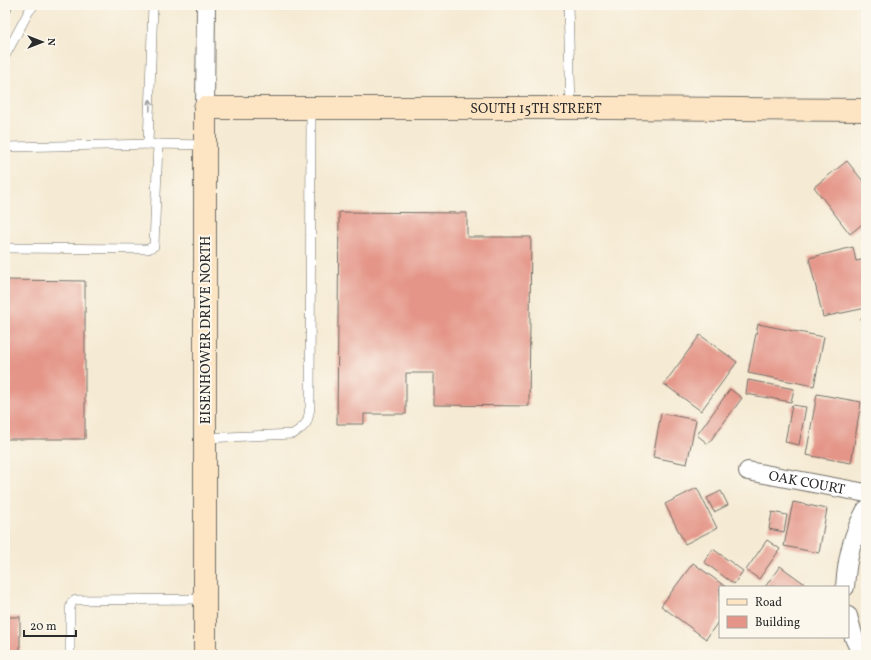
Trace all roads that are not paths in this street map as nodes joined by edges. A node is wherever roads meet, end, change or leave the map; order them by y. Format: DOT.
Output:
graph roads {
  1 [pos="34,5"];
  2 [pos="153,5"];
  3 [pos="206,5"];
  4 [pos="568,5"];
  5 [pos="5,56"];
  6 [pos="205,108"];
  7 [pos="311,108"];
  8 [pos="571,108"];
  9 [pos="866,110"];
  10 [pos="153,144"];
  11 [pos="205,145"];
  12 [pos="5,147"];
  13 [pos="5,248"];
  14 [pos="205,438"];
  15 [pos="748,471"];
  16 [pos="866,493"];
  17 [pos="866,510"];
  18 [pos="845,586"];
  19 [pos="205,599"];
  20 [pos="849,620"];
  21 [pos="70,655"];
  22 [pos="205,655"];
  23 [pos="862,655"];
  1 -- 5 [label="lane"];
  10 -- 2 [label="lane, one-way"];
  3 -- 6 [label="street, EISENHOWER DRIVE NORTH"];
  4 -- 8 [label="lane"];
  6 -- 7 [label="street, SOUTH 15TH STREET"];
  6 -- 11 [label="street, EISENHOWER DRIVE NORTH"];
  7 -- 8 [label="street, SOUTH 15TH STREET"];
  7 -- 14 [label="lane"];
  8 -- 9 [label="street, SOUTH 15TH STREET"];
  10 -- 11 [label="lane"];
  10 -- 12 [label="lane"];
  10 -- 13 [label="lane"];
  11 -- 14 [label="street, EISENHOWER DRIVE NORTH"];
  14 -- 19 [label="street, EISENHOWER DRIVE NORTH"];
  15 -- 16 [label="street, OAK COURT"];
  17 -- 18 [label="street"];
  19 -- 21 [label="lane"];
  19 -- 22 [label="street, EISENHOWER DRIVE NORTH"];
  20 -- 23 [label="street"];
}
